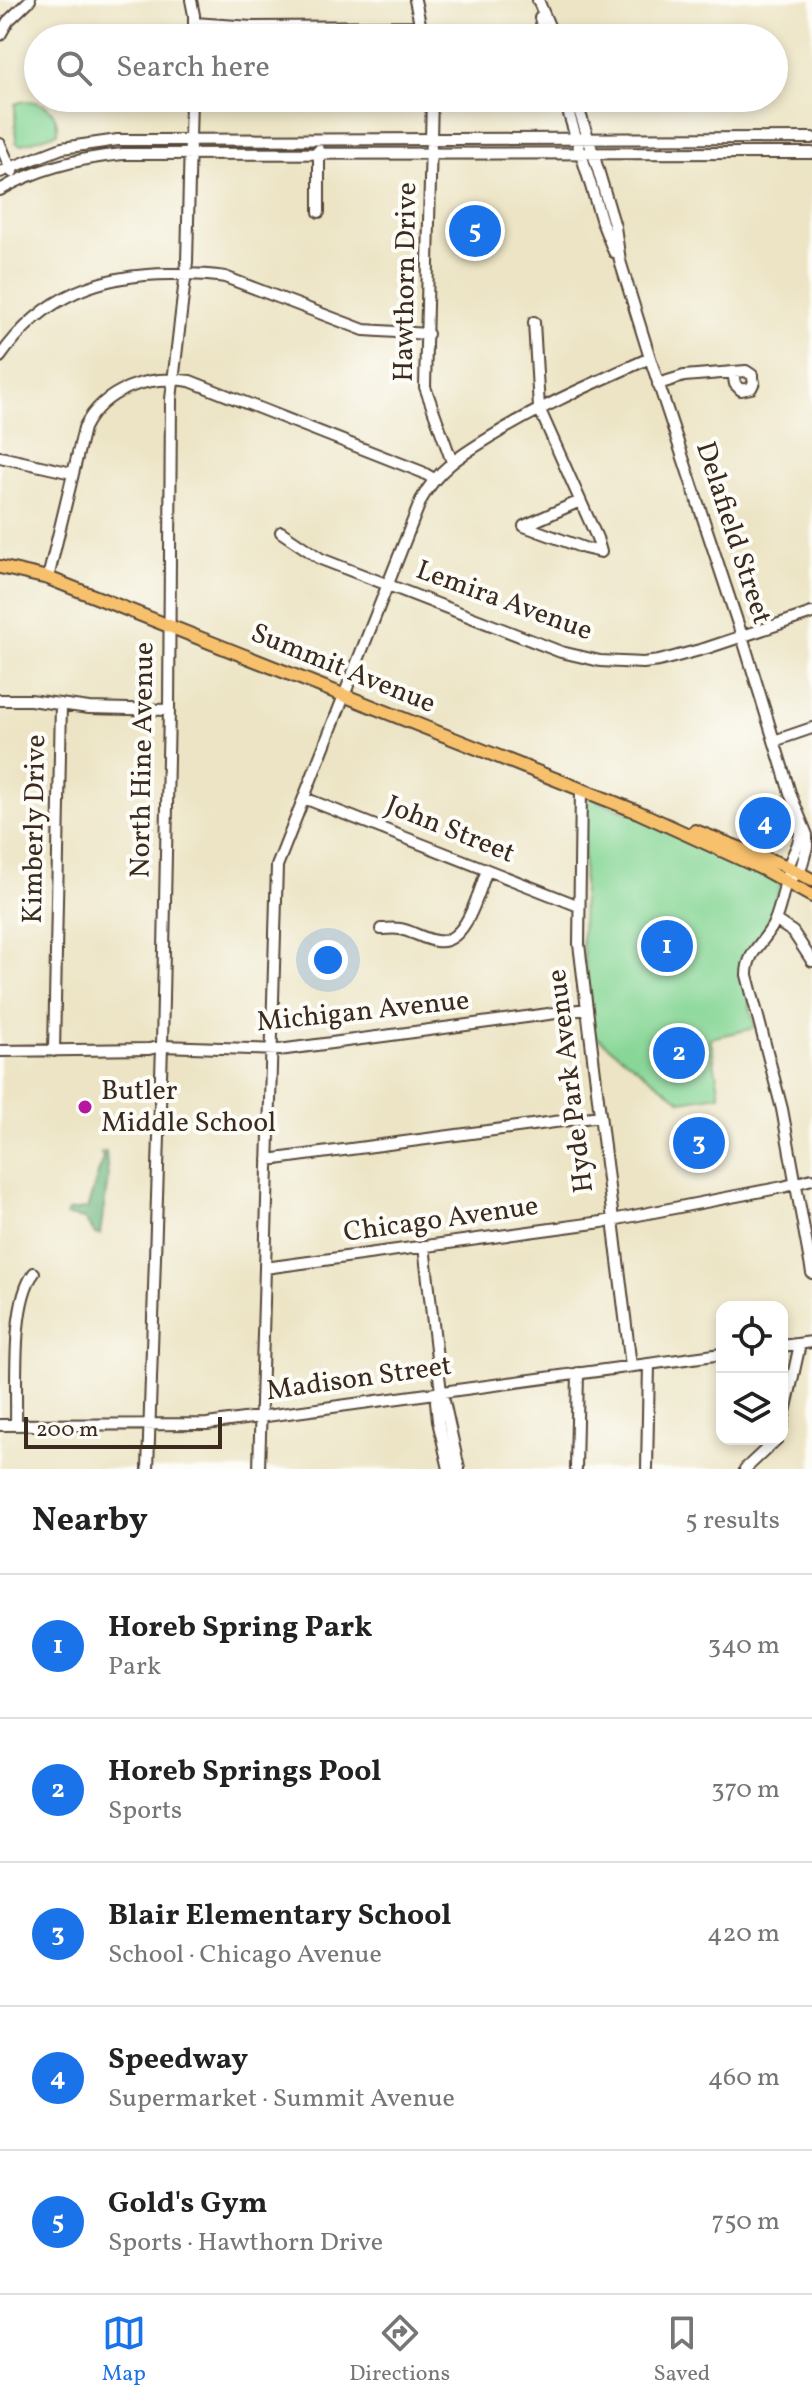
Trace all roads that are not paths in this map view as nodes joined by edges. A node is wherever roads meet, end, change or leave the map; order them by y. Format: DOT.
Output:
graph roads {
  1 [pos="30,0"];
  2 [pos="191,0"];
  3 [pos="415,0"];
  4 [pos="537,0"];
  5 [pos="194,23"];
  6 [pos="208,24"];
  7 [pos="420,24"];
  8 [pos="543,24"];
  9 [pos="548,24"];
  10 [pos="0,35"];
  11 [pos="190,112"];
  12 [pos="432,112"];
  13 [pos="572,112"];
  14 [pos="575,112"];
  15 [pos="319,138"];
  16 [pos="432,138"];
  17 [pos="486,138"];
  18 [pos="533,138"];
  19 [pos="576,138"];
  20 [pos="588,138"];
  21 [pos="649,138"];
  22 [pos="685,138"];
  23 [pos="768,138"];
  24 [pos="812,138"];
  25 [pos="189,139"];
  26 [pos="217,139"];
  27 [pos="0,144"];
  28 [pos="319,153"];
  29 [pos="432,153"];
  30 [pos="485,153"];
  31 [pos="534,153"];
  32 [pos="593,153"];
  33 [pos="649,153"];
  34 [pos="685,153"];
  35 [pos="768,153"];
  36 [pos="812,153"];
  37 [pos="189,154"];
  38 [pos="217,154"];
  39 [pos="580,154"];
  40 [pos="5,170"];
  41 [pos="16,181"];
  42 [pos="598,189"];
  43 [pos="0,190"];
  44 [pos="319,212"];
  45 [pos="186,274"];
  46 [pos="534,322"];
  47 [pos="428,334"];
  48 [pos="0,357"];
  49 [pos="650,358"];
  50 [pos="733,372"];
  51 [pos="172,380"];
  52 [pos="658,384"];
  53 [pos="539,408"];
  54 [pos="0,457"];
  55 [pos="452,462"];
  56 [pos="72,473"];
  57 [pos="434,479"];
  58 [pos="580,501"];
  59 [pos="281,532"];
  60 [pos="0,567"];
  61 [pos="48,578"];
  62 [pos="388,585"];
  63 [pos="812,613"];
  64 [pos="168,626"];
  65 [pos="742,636"];
  66 [pos="344,695"];
  67 [pos="0,700"];
  68 [pos="61,704"];
  69 [pos="169,710"];
  70 [pos="812,728"];
  71 [pos="774,741"];
  72 [pos="581,789"];
  73 [pos="304,798"];
  74 [pos="800,819"];
  75 [pos="665,824"];
  76 [pos="810,840"];
  77 [pos="487,870"];
  78 [pos="794,870"];
  79 [pos="812,880"];
  80 [pos="786,882"];
  81 [pos="812,896"];
  82 [pos="579,906"];
  83 [pos="775,920"];
  84 [pos="381,929"];
  85 [pos="812,961"];
  86 [pos="586,1009"];
  87 [pos="162,1046"];
  88 [pos="271,1050"];
  89 [pos="0,1051"];
  90 [pos="54,1051"];
  91 [pos="600,1116"];
  92 [pos="268,1160"];
  93 [pos="812,1179"];
  94 [pos="795,1183"];
  95 [pos="613,1220"];
  96 [pos="424,1246"];
  97 [pos="265,1268"];
  98 [pos="34,1273"];
  99 [pos="812,1273"];
  100 [pos="806,1343"];
  101 [pos="716,1355"];
  102 [pos="649,1364"];
  103 [pos="631,1366"];
  104 [pos="578,1373"];
  105 [pos="441,1394"];
  106 [pos="788,1405"];
  107 [pos="260,1416"];
  108 [pos="151,1424"];
  109 [pos="0,1425"];
  110 [pos="16,1425"];
  111 [pos="771,1445"];
  112 [pos="148,1469"];
  113 [pos="259,1469"];
  114 [pos="449,1469"];
  115 [pos="459,1469"];
  116 [pos="576,1469"];
  117 [pos="647,1469"];
  118 [pos="745,1469"];
  1 -- 10 [label="street"];
  2 -- 5 [label="street"];
  3 -- 7 [label="street"];
  4 -- 8 [label="street"];
  4 -- 9 [label="street"];
  5 -- 6 [label="street"];
  11 -- 25 [label="street, North Hine Avenue"];
  12 -- 16 [label="street, Hawthorn Drive"];
  13 -- 19 [label="street, Delafield Street"];
  14 -- 20 [label="street, Delafield Street"];
  15 -- 16 [label="street"];
  15 -- 26 [label="street"];
  15 -- 28 [label="street"];
  16 -- 17 [label="street"];
  16 -- 29 [label="street, Hawthorn Drive"];
  17 -- 18 [label="street"];
  17 -- 30 [label="street"];
  18 -- 19 [label="street"];
  18 -- 31 [label="street"];
  19 -- 20 [label="street"];
  19 -- 39 [label="street, Delafield Street"];
  20 -- 21 [label="street"];
  20 -- 32 [label="street, Delafield Street"];
  21 -- 22 [label="street"];
  21 -- 33 [label="street"];
  22 -- 23 [label="street"];
  22 -- 34 [label="street"];
  23 -- 24 [label="street"];
  23 -- 35 [label="street"];
  25 -- 26 [label="street"];
  25 -- 37 [label="street, North Hine Avenue"];
  25 -- 40 [label="street"];
  26 -- 38 [label="street"];
  27 -- 40 [label="street"];
  28 -- 29 [label="street"];
  28 -- 38 [label="street"];
  28 -- 44 [label="street"];
  29 -- 30 [label="street"];
  29 -- 47 [label="street, Hawthorn Drive"];
  30 -- 31 [label="street"];
  31 -- 39 [label="street"];
  32 -- 33 [label="street"];
  32 -- 39 [label="street"];
  32 -- 42 [label="street, Delafield Street"];
  33 -- 34 [label="street"];
  34 -- 35 [label="street"];
  35 -- 36 [label="street"];
  37 -- 38 [label="street"];
  37 -- 41 [label="street"];
  37 -- 45 [label="street, North Hine Avenue"];
  39 -- 42 [label="street, Delafield Street"];
  40 -- 41 [label="street"];
  41 -- 43 [label="street"];
  42 -- 49 [label="street, Delafield Street"];
  45 -- 47 [label="street"];
  45 -- 48 [label="street"];
  45 -- 51 [label="street, North Hine Avenue"];
  46 -- 53 [label="street"];
  47 -- 55 [label="street, Hawthorn Drive"];
  49 -- 52 [label="street, Delafield Street"];
  49 -- 53 [label="street"];
  50 -- 52 [label="street"];
  51 -- 56 [label="street"];
  51 -- 57 [label="street"];
  51 -- 64 [label="street, North Hine Avenue"];
  52 -- 65 [label="street, Delafield Street"];
  53 -- 55 [label="street"];
  53 -- 58 [label="street"];
  54 -- 56 [label="street"];
  55 -- 57 [label="street"];
  56 -- 61 [label="street"];
  57 -- 62 [label="street"];
  58 -- 58 [label="street"];
  59 -- 62 [label="street, Lemira Avenue"];
  60 -- 61 [label="main road, Summit Avenue"];
  61 -- 64 [label="main road, Summit Avenue"];
  62 -- 65 [label="street, Lemira Avenue"];
  62 -- 66 [label="street"];
  63 -- 65 [label="street, Lemira Avenue"];
  64 -- 66 [label="main road, Summit Avenue"];
  64 -- 69 [label="street, North Hine Avenue"];
  65 -- 71 [label="street, Delafield Street"];
  66 -- 72 [label="main road, Summit Avenue"];
  66 -- 73 [label="street"];
  67 -- 68 [label="street"];
  68 -- 69 [label="street"];
  68 -- 90 [label="street, Kimberly Drive"];
  69 -- 87 [label="street, North Hine Avenue"];
  70 -- 71 [label="street"];
  71 -- 74 [label="street, Delafield Street"];
  72 -- 75 [label="main road, Summit Avenue"];
  72 -- 82 [label="street, Hyde Park Avenue"];
  73 -- 77 [label="street, John Street"];
  73 -- 88 [label="street"];
  74 -- 76 [label="street, Delafield Street"];
  74 -- 78 [label="street, Delafield Street"];
  75 -- 78 [label="main road, Summit Avenue"];
  75 -- 80 [label="main road, Summit Avenue"];
  76 -- 78 [label="street, Delafield Street"];
  77 -- 82 [label="street, John Street"];
  77 -- 84 [label="street"];
  78 -- 79 [label="main road"];
  78 -- 80 [label="street"];
  80 -- 81 [label="main road"];
  80 -- 83 [label="street"];
  82 -- 86 [label="street, Hyde Park Avenue"];
  83 -- 85 [label="street"];
  83 -- 94 [label="street"];
  86 -- 88 [label="street, Michigan Avenue"];
  86 -- 91 [label="street, Hyde Park Avenue"];
  87 -- 88 [label="street, Michigan Avenue"];
  87 -- 90 [label="street, Michigan Avenue"];
  87 -- 108 [label="street, North Hine Avenue"];
  88 -- 92 [label="street"];
  89 -- 90 [label="street, Michigan Avenue"];
  91 -- 92 [label="street"];
  91 -- 95 [label="street, Hyde Park Avenue"];
  92 -- 97 [label="street"];
  93 -- 94 [label="street, Chicago Avenue"];
  94 -- 95 [label="street, Chicago Avenue"];
  94 -- 99 [label="street"];
  95 -- 96 [label="street, Chicago Avenue"];
  95 -- 103 [label="street, Hyde Park Avenue"];
  96 -- 97 [label="street, Chicago Avenue"];
  96 -- 105 [label="street"];
  97 -- 107 [label="street"];
  98 -- 110 [label="street"];
  100 -- 106 [label="street"];
  101 -- 102 [label="street, Madison Street"];
  102 -- 103 [label="street, Madison Street"];
  102 -- 117 [label="street"];
  103 -- 104 [label="street, Madison Street"];
  104 -- 105 [label="street, Madison Street"];
  104 -- 116 [label="street"];
  105 -- 107 [label="street, Madison Street"];
  105 -- 114 [label="street"];
  105 -- 115 [label="street"];
  107 -- 108 [label="street, Madison Street"];
  107 -- 113 [label="street"];
  108 -- 110 [label="street, Madison Street"];
  108 -- 112 [label="street, North Hine Avenue"];
  109 -- 110 [label="street, Madison Street"];
  111 -- 118 [label="street"];
}
